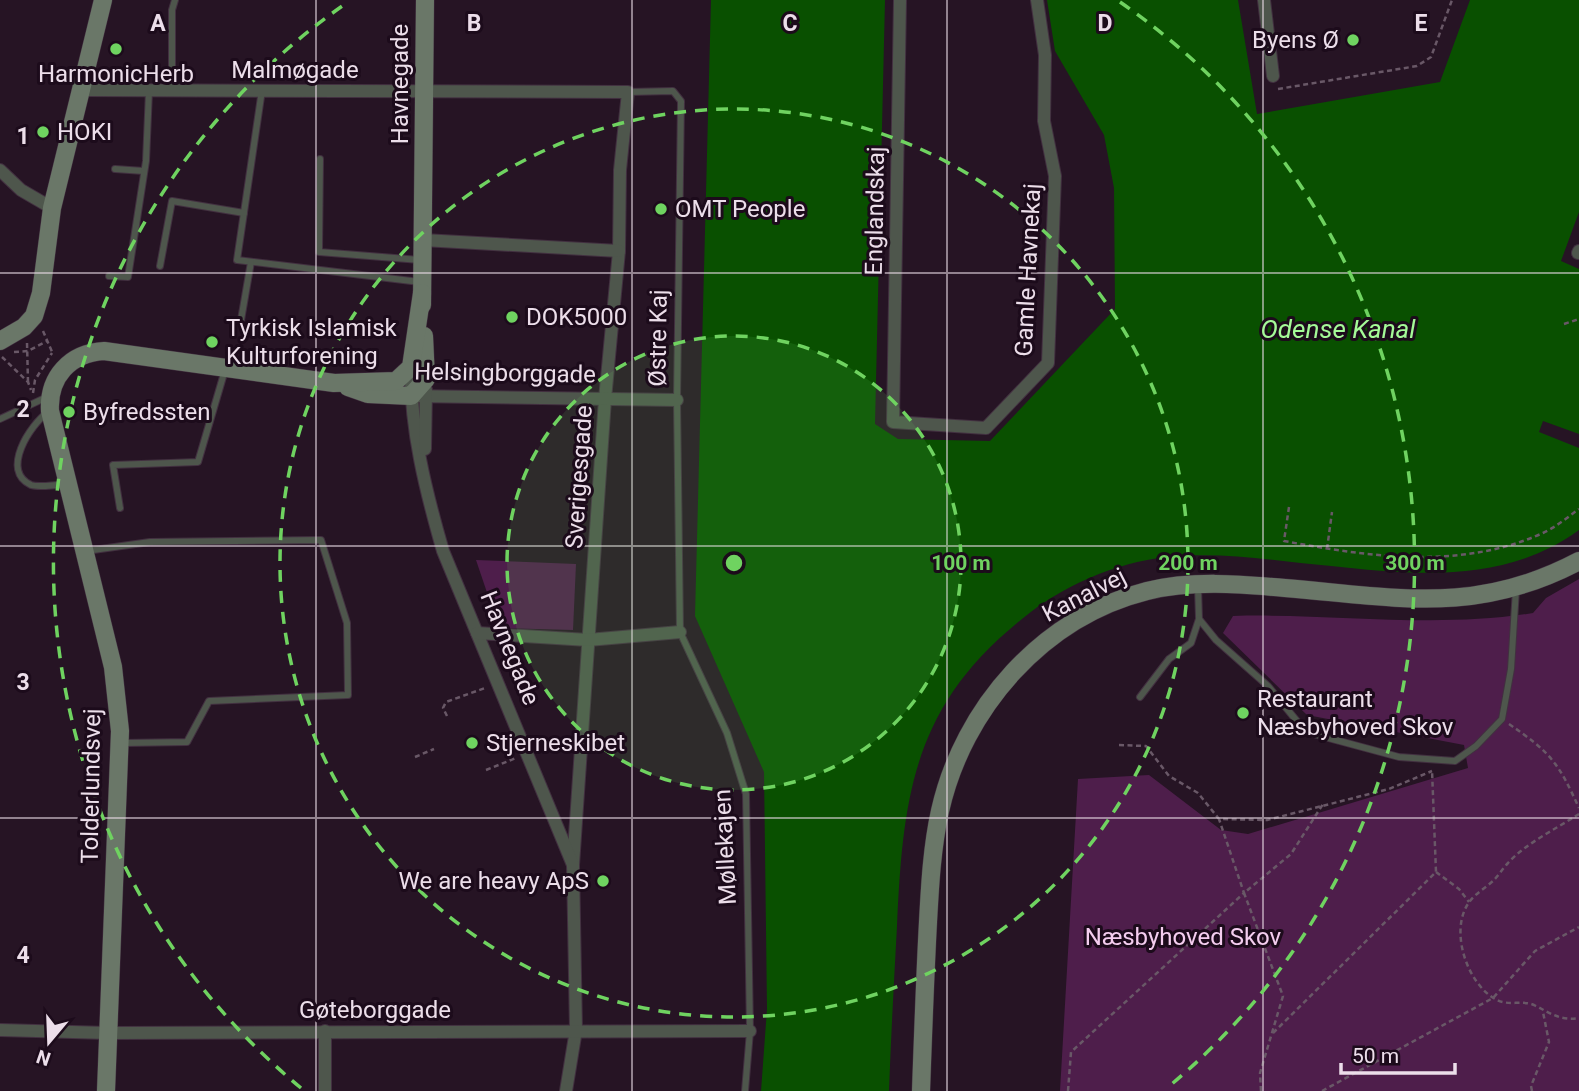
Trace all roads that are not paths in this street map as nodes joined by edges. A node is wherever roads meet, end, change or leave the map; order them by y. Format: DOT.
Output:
graph roads {
  1 [pos="103,0"];
  2 [pos="176,0"];
  3 [pos="425,0"];
  4 [pos="900,0"];
  5 [pos="1037,0"];
  6 [pos="1264,0"];
  7 [pos="1273,76"];
  8 [pos="80,90"];
  9 [pos="262,90"];
  10 [pos="425,90"];
  11 [pos="149,91"];
  12 [pos="172,92"];
  13 [pos="628,92"];
  14 [pos="320,159"];
  15 [pos="115,169"];
  16 [pos="0,170"];
  17 [pos="144,171"];
  18 [pos="52,208"];
  19 [pos="244,213"];
  20 [pos="423,240"];
  21 [pos="619,251"];
  22 [pos="422,260"];
  23 [pos="251,262"];
  24 [pos="160,266"];
  25 [pos="109,276"];
  26 [pos="422,288"];
  27 [pos="241,320"];
  28 [pos="7,347"];
  29 [pos="225,368"];
  30 [pos="417,388"];
  31 [pos="605,399"];
  32 [pos="677,400"];
  33 [pos="45,403"];
  34 [pos="0,419"];
  35 [pos="892,422"];
  36 [pos="424,470"];
  37 [pos="68,485"];
  38 [pos="120,508"];
  39 [pos="84,551"];
  40 [pos="1579,561"];
  41 [pos="1198,585"];
  42 [pos="1516,588"];
  43 [pos="1199,620"];
  44 [pos="680,632"];
  45 [pos="477,633"];
  46 [pos="588,640"];
  47 [pos="1140,697"];
  48 [pos="120,743"];
  49 [pos="573,865"];
  50 [pos="0,1030"];
  51 [pos="576,1030"];
  52 [pos="325,1031"];
  53 [pos="750,1031"];
  54 [pos="108,1033"];
  55 [pos="106,1091"];
  56 [pos="325,1091"];
  57 [pos="566,1091"];
  58 [pos="745,1091"];
  59 [pos="921,1091"];
  1 -- 8 [label="street"];
  2 -- 12 [label="lane"];
  3 -- 10 [label="street, Havnegade"];
  4 -- 35 [label="street, Englandskaj"];
  5 -- 35 [label="street, Gamle Havnekaj"];
  6 -- 7 [label="street"];
  8 -- 11 [label="street, Malmøgade"];
  8 -- 18 [label="street"];
  9 -- 10 [label="street, Malmøgade"];
  9 -- 12 [label="street, Malmøgade"];
  9 -- 19 [label="lane"];
  10 -- 13 [label="street, Malmøgade"];
  10 -- 20 [label="street, Havnegade"];
  11 -- 12 [label="street, Malmøgade"];
  11 -- 17 [label="lane"];
  13 -- 21 [label="street, Sverigesgade"];
  13 -- 32 [label="lane, Østre Kaj"];
  14 -- 22 [label="lane"];
  15 -- 17 [label="lane"];
  16 -- 18 [label="street"];
  17 -- 25 [label="lane"];
  18 -- 28 [label="street"];
  19 -- 23 [label="lane"];
  19 -- 24 [label="lane"];
  20 -- 21 [label="street"];
  20 -- 22 [label="street, Havnegade"];
  21 -- 31 [label="street, Sverigesgade"];
  22 -- 26 [label="street, Havnegade"];
  23 -- 26 [label="lane"];
  23 -- 27 [label="lane"];
  26 -- 30 [label="street, Havnegade"];
  29 -- 30 [label="street, Helsingborggade"];
  29 -- 33 [label="street, Helsingborggade"];
  29 -- 38 [label="lane"];
  30 -- 31 [label="street, Helsingborggade"];
  30 -- 36 [label="street, Havnegade"];
  30 -- 36 [label="street, Havnegade"];
  31 -- 32 [label="street, Helsingborggade"];
  31 -- 46 [label="street, Sverigesgade"];
  32 -- 44 [label="lane, Østre Kaj"];
  33 -- 34 [label="lane"];
  33 -- 37 [label="street, Tolderlundsvej"];
  33 -- 37 [label="lane"];
  36 -- 45 [label="street, Havnegade"];
  37 -- 39 [label="street, Tolderlundsvej"];
  39 -- 48 [label="street, Tolderlundsvej"];
  39 -- 48 [label="lane"];
  40 -- 42 [label="street, Kanalvej"];
  41 -- 42 [label="street, Kanalvej"];
  41 -- 43 [label="lane"];
  41 -- 59 [label="street, Kanalvej"];
  42 -- 43 [label="lane"];
  43 -- 47 [label="lane"];
  44 -- 46 [label="street"];
  44 -- 53 [label="lane, Møllekajen"];
  45 -- 46 [label="street"];
  45 -- 49 [label="street, Havnegade"];
  46 -- 49 [label="street, Sverigesgade"];
  48 -- 54 [label="street, Tolderlundsvej"];
  49 -- 51 [label="street, Havnegade"];
  50 -- 54 [label="street, Gøteborggade"];
  51 -- 52 [label="street, Gøteborggade"];
  51 -- 53 [label="street, Gøteborggade"];
  51 -- 57 [label="street, Havnegade"];
  52 -- 54 [label="street, Gøteborggade"];
  52 -- 56 [label="street"];
  53 -- 58 [label="lane, Møllekajen"];
  54 -- 55 [label="street, Tolderlundsvej"];
}
